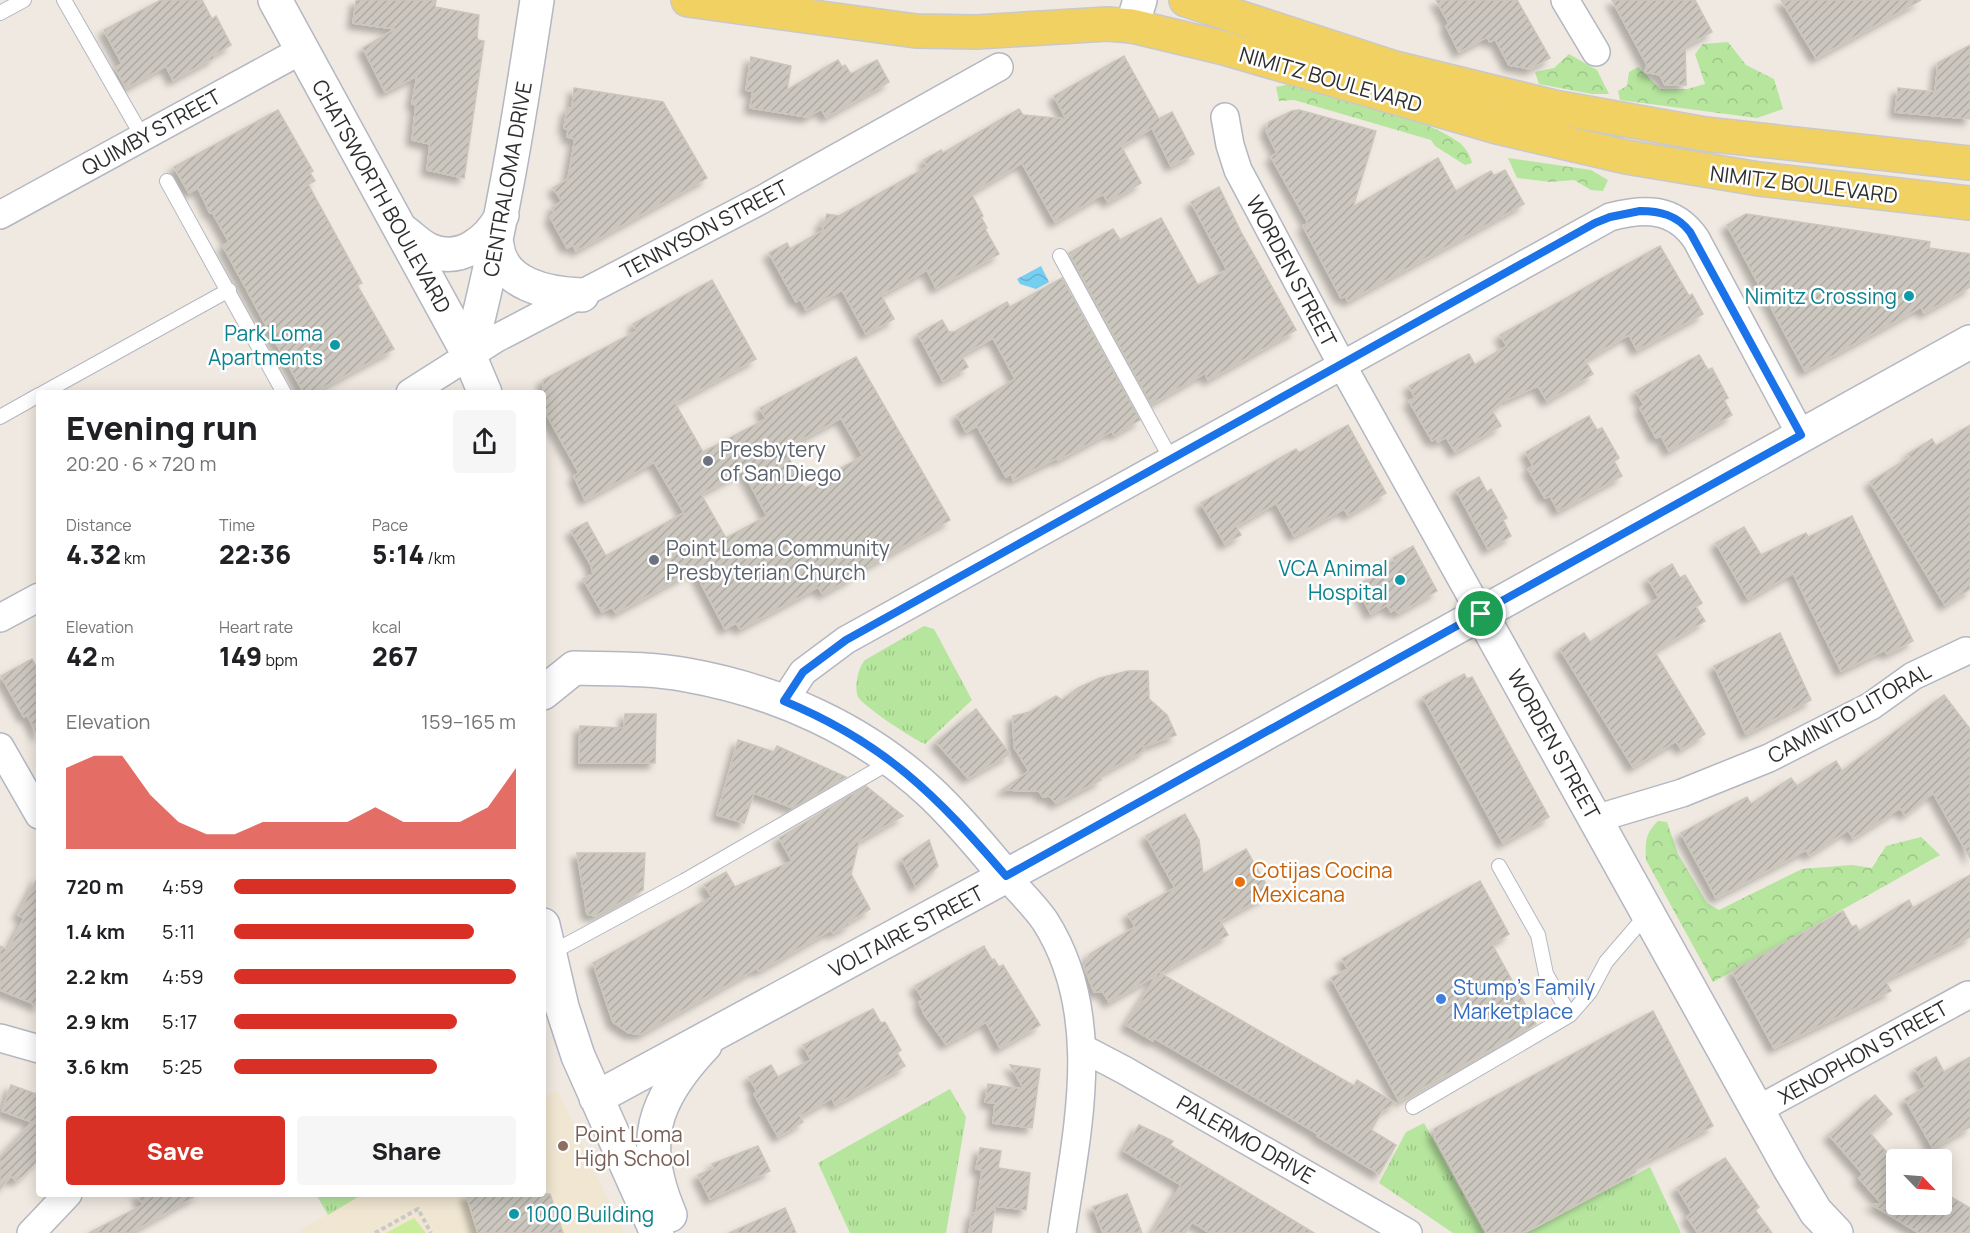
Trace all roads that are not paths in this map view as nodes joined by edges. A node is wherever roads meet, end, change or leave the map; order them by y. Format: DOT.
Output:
graph roads {
  1 [pos="24,0"];
  2 [pos="64,0"];
  3 [pos="275,0"];
  4 [pos="537,0"];
  5 [pos="688,0"];
  6 [pos="1186,0"];
  7 [pos="1565,0"];
  8 [pos="0,13"];
  9 [pos="1136,13"];
  10 [pos="302,50"];
  11 [pos="1596,52"];
  12 [pos="999,67"];
  13 [pos="1225,117"];
  14 [pos="142,136"];
  15 [pos="1970,163"];
  16 [pos="167,181"];
  17 [pos="1970,203"];
  18 [pos="503,214"];
  19 [pos="0,215"];
  20 [pos="403,231"];
  21 [pos="496,245"];
  22 [pos="1060,256"];
  23 [pos="229,290"];
  24 [pos="582,295"];
  25 [pos="1970,342"];
  26 [pos="469,355"];
  27 [pos="1342,365"];
  28 [pos="48,390"];
  29 [pos="282,390"];
  30 [pos="415,390"];
  31 [pos="484,390"];
  32 [pos="36,397"];
  33 [pos="0,417"];
  34 [pos="1801,435"];
  35 [pos="1171,459"];
  36 [pos="36,599"];
  37 [pos="1481,614"];
  38 [pos="0,618"];
  39 [pos="1969,651"];
  40 [pos="546,691"];
  41 [pos="784,701"];
  42 [pos="0,747"];
  43 [pos="892,761"];
  44 [pos="36,810"];
  45 [pos="1595,819"];
  46 [pos="1499,866"];
  47 [pos="1006,876"];
  48 [pos="1649,913"];
  49 [pos="546,939"];
  50 [pos="1968,995"];
  51 [pos="1570,1015"];
  52 [pos="721,1030"];
  53 [pos="0,1038"];
  54 [pos="36,1048"];
  55 [pos="1082,1048"];
  56 [pos="596,1098"];
  57 [pos="1413,1107"];
  58 [pos="1759,1109"];
  59 [pos="65,1197"];
  60 [pos="31,1233"];
  61 [pos="657,1233"];
  62 [pos="679,1233"];
  63 [pos="1062,1233"];
  64 [pos="1408,1233"];
  65 [pos="1836,1233"];
  1 -- 8 [label="lane"];
  2 -- 14 [label="lane"];
  3 -- 10 [label="main road, CHATSWORTH BOULEVARD"];
  4 -- 18 [label="main road, CENTRALOMA DRIVE"];
  5 -- 9 [label="main road, NIMITZ BOULEVARD"];
  6 -- 15 [label="main road, NIMITZ BOULEVARD"];
  7 -- 11 [label="street"];
  9 -- 17 [label="main road, NIMITZ BOULEVARD"];
  10 -- 14 [label="street, QUIMBY STREET"];
  10 -- 20 [label="main road, CHATSWORTH BOULEVARD"];
  12 -- 24 [label="street, TENNYSON STREET"];
  13 -- 27 [label="street, WORDEN STREET"];
  14 -- 19 [label="street, QUIMBY STREET"];
  16 -- 23 [label="lane"];
  18 -- 20 [label="main road"];
  18 -- 21 [label="main road, CENTRALOMA DRIVE"];
  20 -- 26 [label="main road, CHATSWORTH BOULEVARD"];
  21 -- 24 [label="main road"];
  21 -- 26 [label="main road, CENTRALOMA DRIVE"];
  22 -- 35 [label="lane"];
  23 -- 28 [label="lane"];
  23 -- 29 [label="lane"];
  24 -- 26 [label="street, TENNYSON STREET"];
  25 -- 34 [label="main road, VOLTAIRE STREET"];
  26 -- 30 [label="street, TENNYSON STREET"];
  26 -- 31 [label="main road, CHATSWORTH BOULEVARD"];
  27 -- 34 [label="street"];
  27 -- 35 [label="street"];
  27 -- 37 [label="street, WORDEN STREET"];
  32 -- 33 [label="lane"];
  34 -- 37 [label="main road, VOLTAIRE STREET"];
  35 -- 41 [label="street"];
  36 -- 38 [label="street"];
  37 -- 45 [label="main road, WORDEN STREET"];
  37 -- 47 [label="main road, VOLTAIRE STREET"];
  39 -- 45 [label="street, CAMINITO LITORAL"];
  40 -- 41 [label="main road"];
  41 -- 43 [label="main road"];
  42 -- 44 [label="street"];
  43 -- 47 [label="main road"];
  43 -- 49 [label="lane"];
  45 -- 48 [label="main road, WORDEN STREET"];
  46 -- 51 [label="lane"];
  47 -- 52 [label="main road, VOLTAIRE STREET"];
  47 -- 55 [label="street"];
  48 -- 51 [label="lane"];
  48 -- 58 [label="main road, WORDEN STREET"];
  49 -- 56 [label="main road"];
  50 -- 58 [label="street, XENOPHON STREET"];
  51 -- 57 [label="lane"];
  52 -- 56 [label="main road, VOLTAIRE STREET"];
  52 -- 62 [label="main road"];
  53 -- 54 [label="street"];
  55 -- 63 [label="street"];
  55 -- 64 [label="street, PALERMO DRIVE"];
  56 -- 61 [label="main road"];
  58 -- 65 [label="main road, WORDEN STREET"];
  59 -- 60 [label="street"];
}
